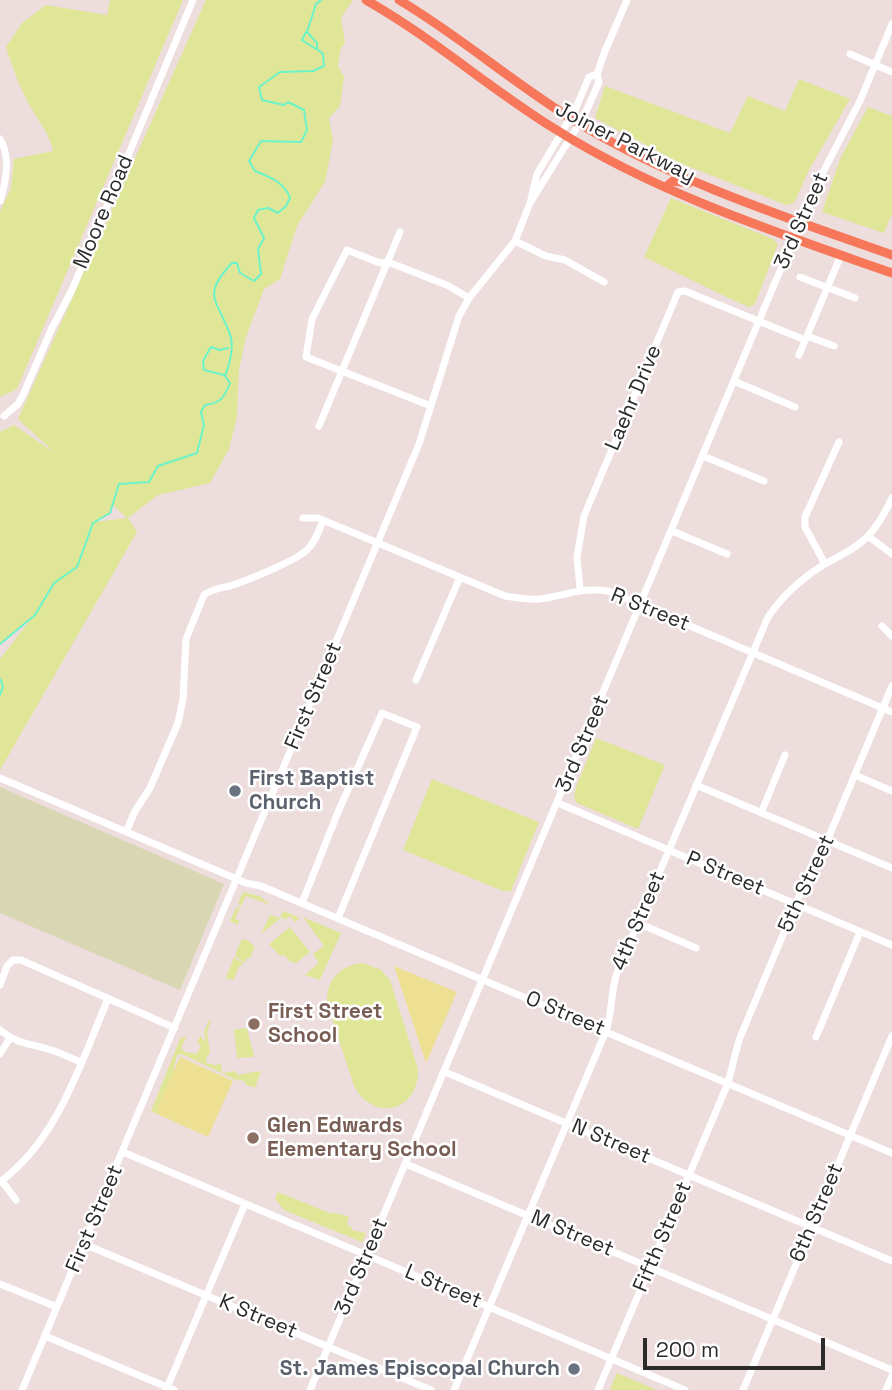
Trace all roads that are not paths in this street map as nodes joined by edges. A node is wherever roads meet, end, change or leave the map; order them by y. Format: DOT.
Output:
graph roads {
  1 [pos="193,0"];
  2 [pos="366,0"];
  3 [pos="399,0"];
  4 [pos="626,0"];
  5 [pos="892,24"];
  6 [pos="850,54"];
  7 [pos="875,65"];
  8 [pos="892,72"];
  9 [pos="597,74"];
  10 [pos="570,118"];
  11 [pos="579,124"];
  12 [pos="561,133"];
  13 [pos="570,138"];
  14 [pos="0,139"];
  15 [pos="666,187"];
  16 [pos="712,187"];
  17 [pos="0,201"];
  18 [pos="530,203"];
  19 [pos="801,222"];
  20 [pos="400,232"];
  21 [pos="794,238"];
  22 [pos="514,241"];
  23 [pos="841,255"];
  24 [pos="892,255"];
  25 [pos="388,262"];
  26 [pos="892,273"];
  27 [pos="800,277"];
  28 [pos="604,282"];
  29 [pos="828,287"];
  30 [pos="470,298"];
  31 [pos="855,298"];
  32 [pos="759,322"];
  33 [pos="806,338"];
  34 [pos="834,346"];
  35 [pos="799,355"];
  36 [pos="341,370"];
  37 [pos="734,382"];
  38 [pos="430,406"];
  39 [pos="794,407"];
  40 [pos="4,416"];
  41 [pos="319,426"];
  42 [pos="839,442"];
  43 [pos="703,456"];
  44 [pos="764,481"];
  45 [pos="892,498"];
  46 [pos="303,518"];
  47 [pos="323,521"];
  48 [pos="672,530"];
  49 [pos="868,536"];
  50 [pos="378,543"];
  51 [pos="727,554"];
  52 [pos="892,554"];
  53 [pos="825,564"];
  54 [pos="460,577"];
  55 [pos="580,589"];
  56 [pos="641,604"];
  57 [pos="882,626"];
  58 [pos="892,635"];
  59 [pos="752,652"];
  60 [pos="416,680"];
  61 [pos="892,686"];
  62 [pos="884,709"];
  63 [pos="892,712"];
  64 [pos="785,755"];
  65 [pos="855,775"];
  66 [pos="0,778"];
  67 [pos="696,785"];
  68 [pos="892,791"];
  69 [pos="558,803"];
  70 [pos="761,813"];
  71 [pos="126,832"];
  72 [pos="827,841"];
  73 [pos="668,850"];
  74 [pos="892,868"];
  75 [pos="237,879"];
  76 [pos="302,903"];
  77 [pos="796,904"];
  78 [pos="338,918"];
  79 [pos="638,923"];
  80 [pos="860,932"];
  81 [pos="892,945"];
  82 [pos="696,948"];
  83 [pos="484,980"];
  84 [pos="0,985"];
  85 [pos="108,999"];
  86 [pos="175,1028"];
  87 [pos="0,1030"];
  88 [pos="606,1031"];
  89 [pos="892,1036"];
  90 [pos="816,1037"];
  91 [pos="10,1038"];
  92 [pos="0,1054"];
  93 [pos="81,1062"];
  94 [pos="445,1072"];
  95 [pos="728,1083"];
  96 [pos="567,1123"];
  97 [pos="850,1135"];
  98 [pos="123,1152"];
  99 [pos="892,1153"];
  100 [pos="406,1164"];
  101 [pos="690,1175"];
  102 [pos="1,1182"];
  103 [pos="16,1200"];
  104 [pos="245,1204"];
  105 [pos="528,1215"];
  106 [pos="812,1227"];
  107 [pos="84,1244"];
  108 [pos="367,1255"];
  109 [pos="892,1261"];
  110 [pos="650,1267"];
  111 [pos="0,1284"];
  112 [pos="206,1295"];
  113 [pos="57,1307"];
  114 [pos="489,1307"];
  115 [pos="772,1319"];
  116 [pos="45,1336"];
  117 [pos="328,1347"];
  118 [pos="611,1359"];
  119 [pos="892,1370"];
  120 [pos="892,1376"];
  121 [pos="169,1389"];
  122 [pos="22,1390"];
  123 [pos="310,1390"];
  124 [pos="431,1390"];
  125 [pos="454,1390"];
  126 [pos="598,1390"];
  127 [pos="685,1390"];
  128 [pos="743,1390"];
  129 [pos="886,1390"];
  1 -- 40 [label="street, Moore Road"];
  2 -- 12 [label="main road, Joiner Parkway"];
  3 -- 10 [label="main road, Joiner Parkway"];
  4 -- 9 [label="street"];
  5 -- 7 [label="street, 3rd Street"];
  6 -- 7 [label="street"];
  7 -- 8 [label="street"];
  7 -- 19 [label="street, 3rd Street"];
  9 -- 10 [label="street"];
  9 -- 11 [label="street"];
  10 -- 11 [label="main road, Joiner Parkway"];
  10 -- 12 [label="street"];
  11 -- 13 [label="street"];
  11 -- 16 [label="main road, Joiner Parkway"];
  12 -- 13 [label="main road, Joiner Parkway"];
  12 -- 18 [label="street"];
  13 -- 15 [label="main road, Joiner Parkway"];
  13 -- 18 [label="street"];
  14 -- 17 [label="street"];
  15 -- 16 [label="main road"];
  15 -- 21 [label="main road, Joiner Parkway"];
  16 -- 19 [label="main road, Joiner Parkway"];
  18 -- 22 [label="street, First Street"];
  19 -- 21 [label="street, 3rd Street"];
  19 -- 24 [label="main road, Joiner Parkway"];
  20 -- 25 [label="street"];
  21 -- 23 [label="main road, Joiner Parkway"];
  21 -- 32 [label="street, 3rd Street"];
  22 -- 28 [label="street"];
  22 -- 30 [label="street, First Street"];
  23 -- 26 [label="main road, Joiner Parkway"];
  23 -- 29 [label="street"];
  25 -- 30 [label="street"];
  25 -- 36 [label="street"];
  25 -- 36 [label="street"];
  27 -- 29 [label="street"];
  29 -- 31 [label="street"];
  29 -- 33 [label="street"];
  30 -- 38 [label="street, First Street"];
  32 -- 33 [label="street"];
  32 -- 37 [label="street, 3rd Street"];
  32 -- 55 [label="street, Laehr Drive"];
  33 -- 34 [label="street"];
  33 -- 35 [label="street"];
  36 -- 38 [label="street"];
  36 -- 41 [label="street"];
  37 -- 39 [label="street"];
  37 -- 43 [label="street, 3rd Street"];
  38 -- 50 [label="street, First Street"];
  42 -- 53 [label="street"];
  43 -- 44 [label="street"];
  43 -- 48 [label="street, 3rd Street"];
  45 -- 49 [label="street, 4th Street"];
  46 -- 47 [label="street, R Street"];
  47 -- 50 [label="street, R Street"];
  47 -- 71 [label="street"];
  48 -- 51 [label="street"];
  48 -- 56 [label="street, 3rd Street"];
  49 -- 52 [label="street"];
  49 -- 53 [label="street, 4th Street"];
  50 -- 54 [label="street, R Street"];
  50 -- 75 [label="street, First Street"];
  53 -- 59 [label="street, 4th Street"];
  54 -- 55 [label="street, R Street"];
  54 -- 60 [label="street"];
  55 -- 56 [label="street, R Street"];
  56 -- 59 [label="street, R Street"];
  56 -- 69 [label="street, 3rd Street"];
  57 -- 58 [label="street"];
  59 -- 62 [label="street, R Street"];
  59 -- 67 [label="street, 4th Street"];
  61 -- 62 [label="street, 5th Street"];
  62 -- 63 [label="street, R Street"];
  62 -- 65 [label="street, 5th Street"];
  64 -- 70 [label="street"];
  65 -- 68 [label="street"];
  65 -- 72 [label="street, 5th Street"];
  66 -- 71 [label="street, O Street"];
  67 -- 70 [label="street"];
  67 -- 73 [label="street, 4th Street"];
  69 -- 73 [label="street, P Street"];
  69 -- 83 [label="street, 3rd Street"];
  70 -- 72 [label="street"];
  71 -- 75 [label="street, O Street"];
  72 -- 74 [label="street"];
  72 -- 77 [label="street, 5th Street"];
  73 -- 77 [label="street, P Street"];
  73 -- 79 [label="street, 4th Street"];
  75 -- 76 [label="street, O Street"];
  75 -- 86 [label="street, First Street"];
  76 -- 78 [label="street, O Street"];
  76 -- 78 [label="street"];
  77 -- 80 [label="street, P Street"];
  77 -- 95 [label="street, 5th Street"];
  78 -- 83 [label="street, O Street"];
  79 -- 82 [label="street"];
  79 -- 88 [label="street, 4th Street"];
  80 -- 81 [label="street, P Street"];
  80 -- 90 [label="street"];
  83 -- 88 [label="street, O Street"];
  83 -- 94 [label="street, 3rd Street"];
  84 -- 85 [label="street"];
  85 -- 86 [label="street"];
  85 -- 93 [label="street"];
  86 -- 98 [label="street, First Street"];
  87 -- 91 [label="street"];
  88 -- 95 [label="street, O Street"];
  88 -- 96 [label="street, 4th Street"];
  89 -- 97 [label="street, 6th Street"];
  91 -- 92 [label="street"];
  91 -- 93 [label="street"];
  93 -- 102 [label="street"];
  94 -- 96 [label="street, N Street"];
  94 -- 100 [label="street, 3rd Street"];
  95 -- 97 [label="street, O Street"];
  95 -- 101 [label="street, Fifth Street"];
  96 -- 101 [label="street, N Street"];
  96 -- 105 [label="street, 4th Street"];
  97 -- 99 [label="street, O Street"];
  97 -- 106 [label="street, 6th Street"];
  98 -- 104 [label="street, L Street"];
  98 -- 107 [label="street, First Street"];
  100 -- 105 [label="street, M Street"];
  100 -- 108 [label="street, 3rd Street"];
  101 -- 106 [label="street, N Street"];
  101 -- 110 [label="street, Fifth Street"];
  102 -- 103 [label="street"];
  104 -- 108 [label="street, L Street"];
  104 -- 112 [label="street"];
  105 -- 110 [label="street, M Street"];
  105 -- 114 [label="street, 4th Street"];
  106 -- 109 [label="street, N Street"];
  106 -- 115 [label="street, 6th Street"];
  107 -- 112 [label="street, K Street"];
  107 -- 113 [label="street, First Street"];
  108 -- 114 [label="street, L Street"];
  108 -- 117 [label="street, 3rd Street"];
  110 -- 115 [label="street, M Street"];
  110 -- 118 [label="street, Fifth Street"];
  111 -- 113 [label="street"];
  112 -- 117 [label="street, K Street"];
  112 -- 121 [label="street"];
  113 -- 116 [label="street, First Street"];
  114 -- 118 [label="street, L Street"];
  114 -- 125 [label="street, 4th Street"];
  115 -- 119 [label="street, M Street"];
  115 -- 128 [label="street, 6th Street"];
  116 -- 121 [label="street"];
  116 -- 122 [label="street, First Street"];
  117 -- 123 [label="street, 3rd Street"];
  117 -- 124 [label="street, K Street"];
  118 -- 126 [label="street, Fifth Street"];
  118 -- 127 [label="street, L Street"];
  120 -- 129 [label="street"];
}
